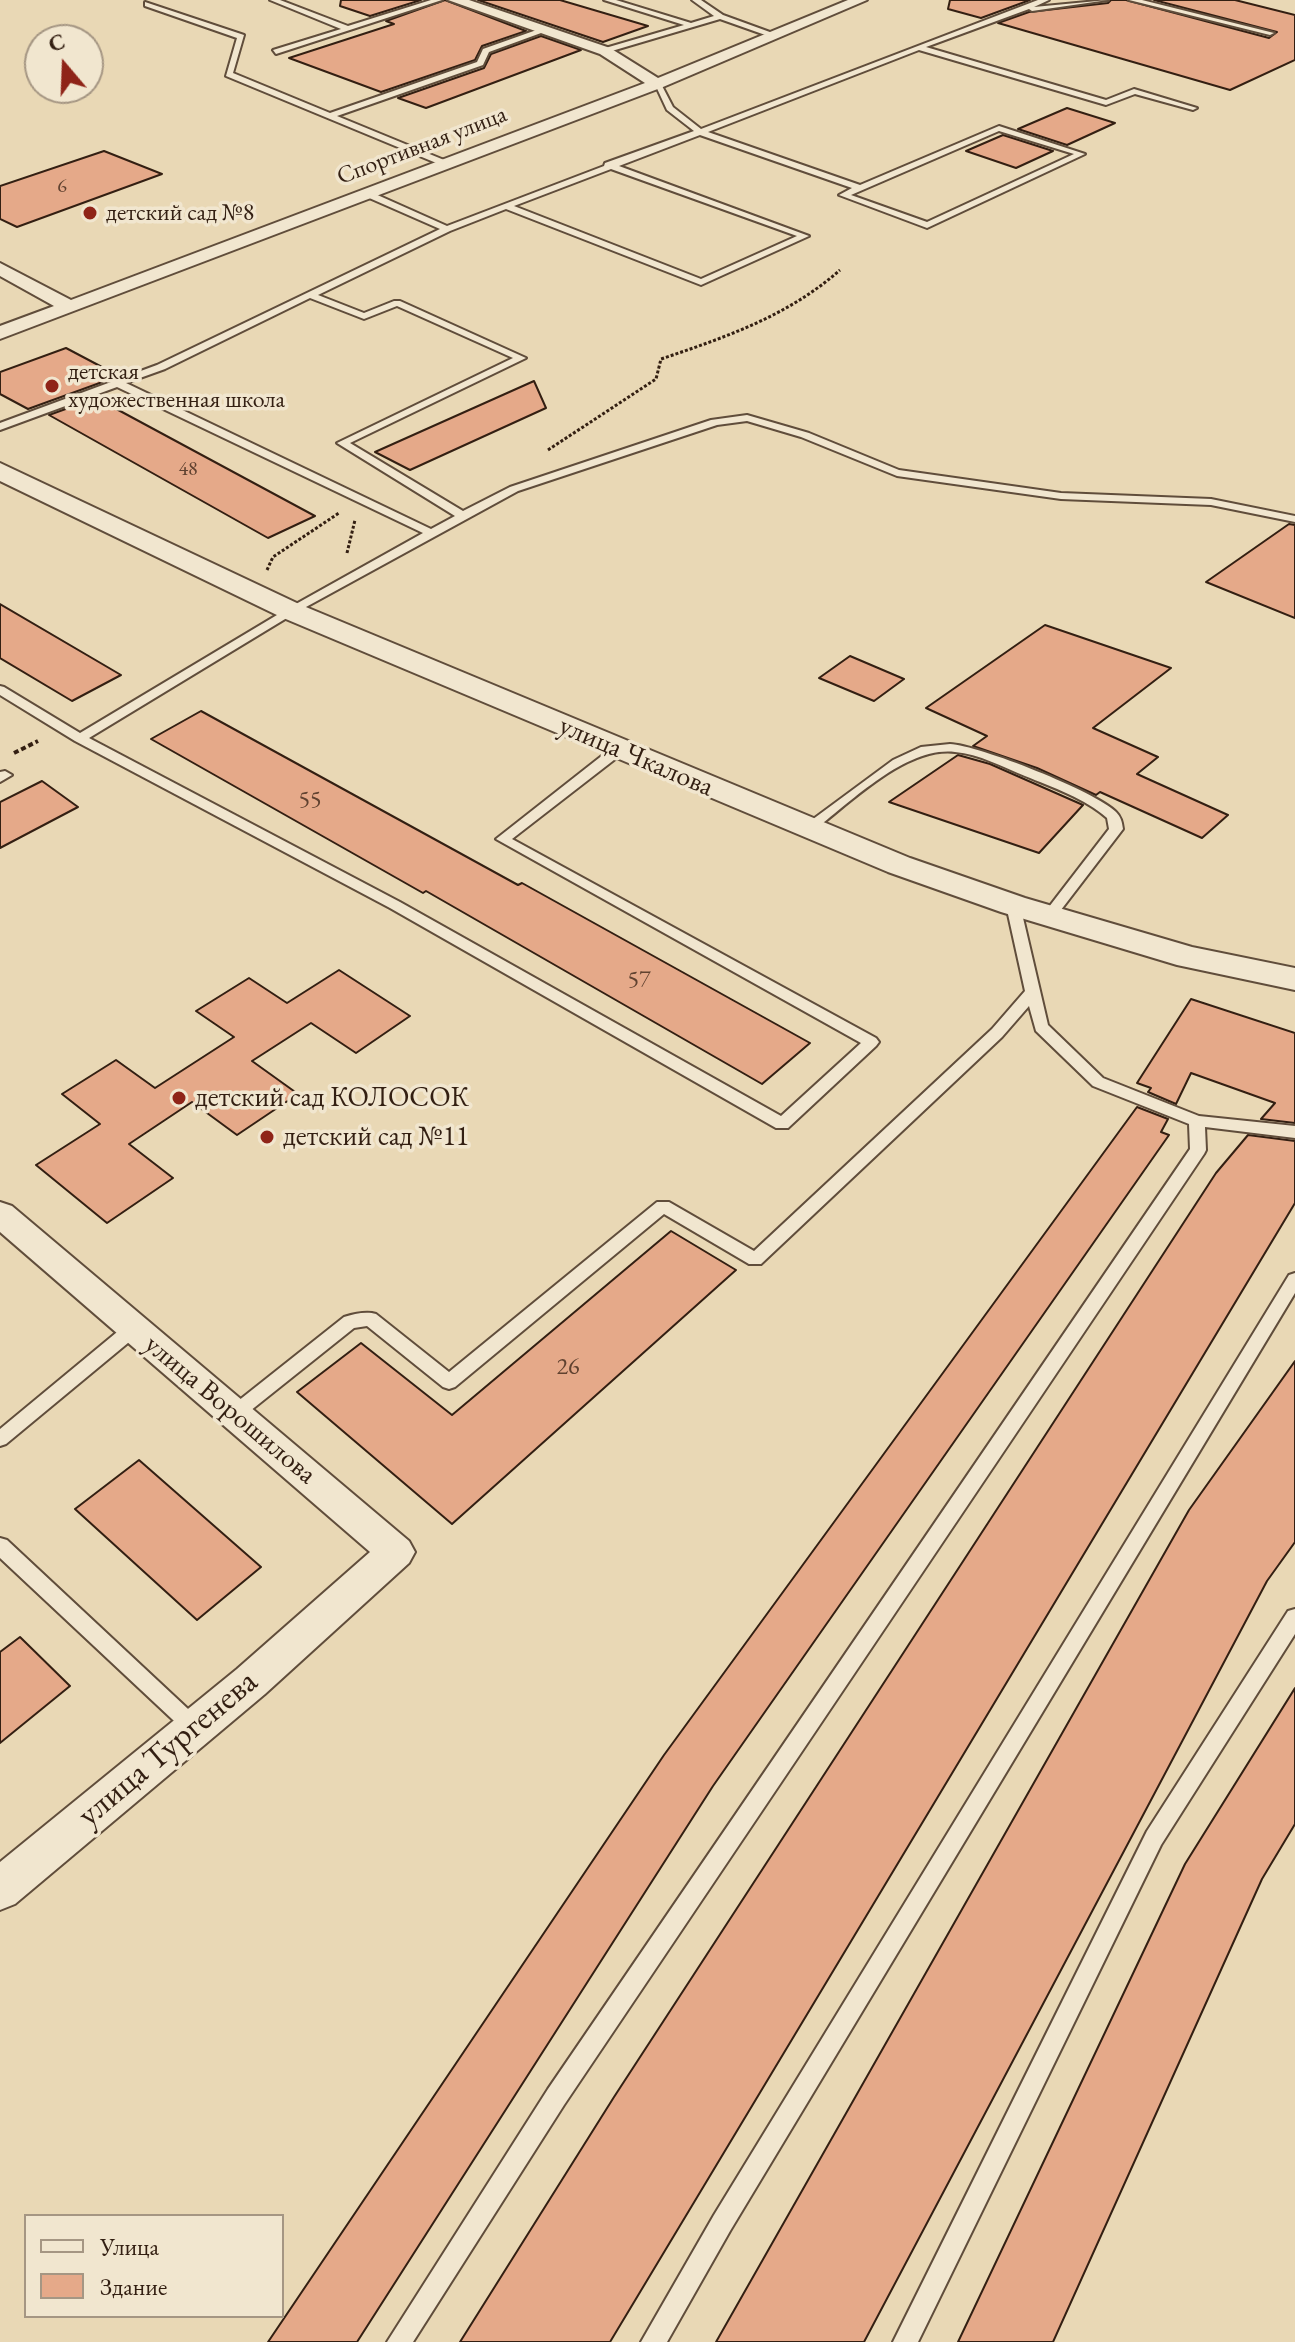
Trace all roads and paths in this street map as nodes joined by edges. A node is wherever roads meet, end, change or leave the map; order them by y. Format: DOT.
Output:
graph roads {
  1 [pos="274,0"];
  2 [pos="438,0"];
  3 [pos="455,0"];
  4 [pos="608,0"];
  5 [pos="696,0"];
  6 [pos="860,0"];
  7 [pos="1045,0"];
  8 [pos="1104,0"];
  9 [pos="1133,0"];
  10 [pos="148,4"];
  11 [pos="1015,11"];
  12 [pos="720,17"];
  13 [pos="691,25"];
  14 [pos="348,29"];
  15 [pos="548,29"];
  16 [pos="1270,33"];
  17 [pos="774,35"];
  18 [pos="919,47"];
  19 [pos="605,51"];
  20 [pos="276,52"];
  21 [pos="657,84"];
  22 [pos="1193,108"];
  23 [pos="329,116"];
  24 [pos="700,132"];
  25 [pos="446,164"];
  26 [pos="608,165"];
  27 [pos="860,188"];
  28 [pos="370,195"];
  29 [pos="505,206"];
  30 [pos="447,229"];
  31 [pos="0,269"];
  32 [pos="840,270"];
  33 [pos="310,295"];
  34 [pos="70,307"];
  35 [pos="0,333"];
  36 [pos="117,383"];
  37 [pos="0,427"];
  38 [pos="544,453"];
  39 [pos="0,471"];
  40 [pos="360,499"];
  41 [pos="463,516"];
  42 [pos="1295,519"];
  43 [pos="431,533"];
  44 [pos="360,550"];
  45 [pos="258,595"];
  46 [pos="291,611"];
  47 [pos="0,690"];
  48 [pos="65,727"];
  49 [pos="80,738"];
  50 [pos="618,750"];
  51 [pos="13,754"];
  52 [pos="808,828"];
  53 [pos="1013,905"];
  54 [pos="1049,916"];
  55 [pos="1295,979"];
  56 [pos="1033,992"];
  57 [pos="1197,1121"];
  58 [pos="1295,1132"];
  59 [pos="0,1214"];
  60 [pos="1295,1279"];
  61 [pos="134,1328"];
  62 [pos="234,1414"];
  63 [pos="0,1439"];
  64 [pos="0,1546"];
  65 [pos="336,1608"];
  66 [pos="1295,1617"];
  67 [pos="195,1728"];
  68 [pos="0,1889"];
  69 [pos="399,2342"];
  70 [pos="653,2342"];
  71 [pos="905,2342"];
  1 -- 14 [label="lane"];
  2 -- 14 [label="lane"];
  3 -- 15 [label="street"];
  4 -- 13 [label="lane"];
  5 -- 12 [label="lane"];
  6 -- 17 [label="street, Спортивная улица"];
  7 -- 11 [label="lane"];
  8 -- 11 [label="lane"];
  9 -- 16 [label="lane"];
  10 -- 23 [label="lane"];
  11 -- 18 [label="lane"];
  12 -- 13 [label="lane"];
  12 -- 17 [label="lane"];
  13 -- 19 [label="lane"];
  14 -- 20 [label="lane"];
  15 -- 19 [label="street"];
  15 -- 23 [label="lane"];
  17 -- 21 [label="street, Спортивная улица"];
  18 -- 22 [label="lane"];
  18 -- 24 [label="lane"];
  19 -- 21 [label="street"];
  21 -- 24 [label="lane"];
  21 -- 25 [label="street, Спортивная улица"];
  23 -- 25 [label="lane"];
  24 -- 26 [label="lane"];
  24 -- 27 [label="lane"];
  25 -- 28 [label="street, Спортивная улица"];
  26 -- 29 [label="lane"];
  26 -- 29 [label="lane"];
  27 -- 27 [label="lane"];
  28 -- 30 [label="lane"];
  28 -- 34 [label="street, Спортивная улица"];
  29 -- 30 [label="lane"];
  30 -- 33 [label="lane"];
  31 -- 34 [label="street"];
  32 -- 38 [label="path"];
  33 -- 36 [label="lane"];
  33 -- 41 [label="lane"];
  34 -- 35 [label="street, Спортивная улица"];
  36 -- 37 [label="lane"];
  36 -- 40 [label="lane"];
  39 -- 45 [label="street, улица Чкалова"];
  40 -- 43 [label="lane"];
  40 -- 44 [label="path"];
  40 -- 45 [label="path"];
  41 -- 42 [label="lane"];
  41 -- 43 [label="lane"];
  43 -- 46 [label="lane"];
  45 -- 46 [label="street, улица Чкалова"];
  46 -- 49 [label="lane"];
  46 -- 50 [label="street, улица Чкалова"];
  47 -- 48 [label="lane"];
  48 -- 49 [label="lane"];
  48 -- 51 [label="path"];
  49 -- 50 [label="lane"];
  50 -- 52 [label="street, улица Чкалова"];
  52 -- 53 [label="street, улица Чкалова"];
  52 -- 54 [label="lane"];
  53 -- 54 [label="street, улица Чкалова"];
  53 -- 56 [label="lane"];
  54 -- 55 [label="street, улица Чкалова"];
  56 -- 57 [label="lane"];
  56 -- 62 [label="lane"];
  57 -- 58 [label="lane"];
  57 -- 69 [label="lane"];
  59 -- 61 [label="street, улица Ворошилова"];
  60 -- 70 [label="lane"];
  61 -- 62 [label="street, улица Ворошилова"];
  61 -- 63 [label="lane"];
  62 -- 65 [label="street, улица Ворошилова"];
  64 -- 67 [label="lane"];
  65 -- 67 [label="street, улица Тургенева"];
  66 -- 71 [label="lane"];
  67 -- 68 [label="street, улица Тургенева"];
}
